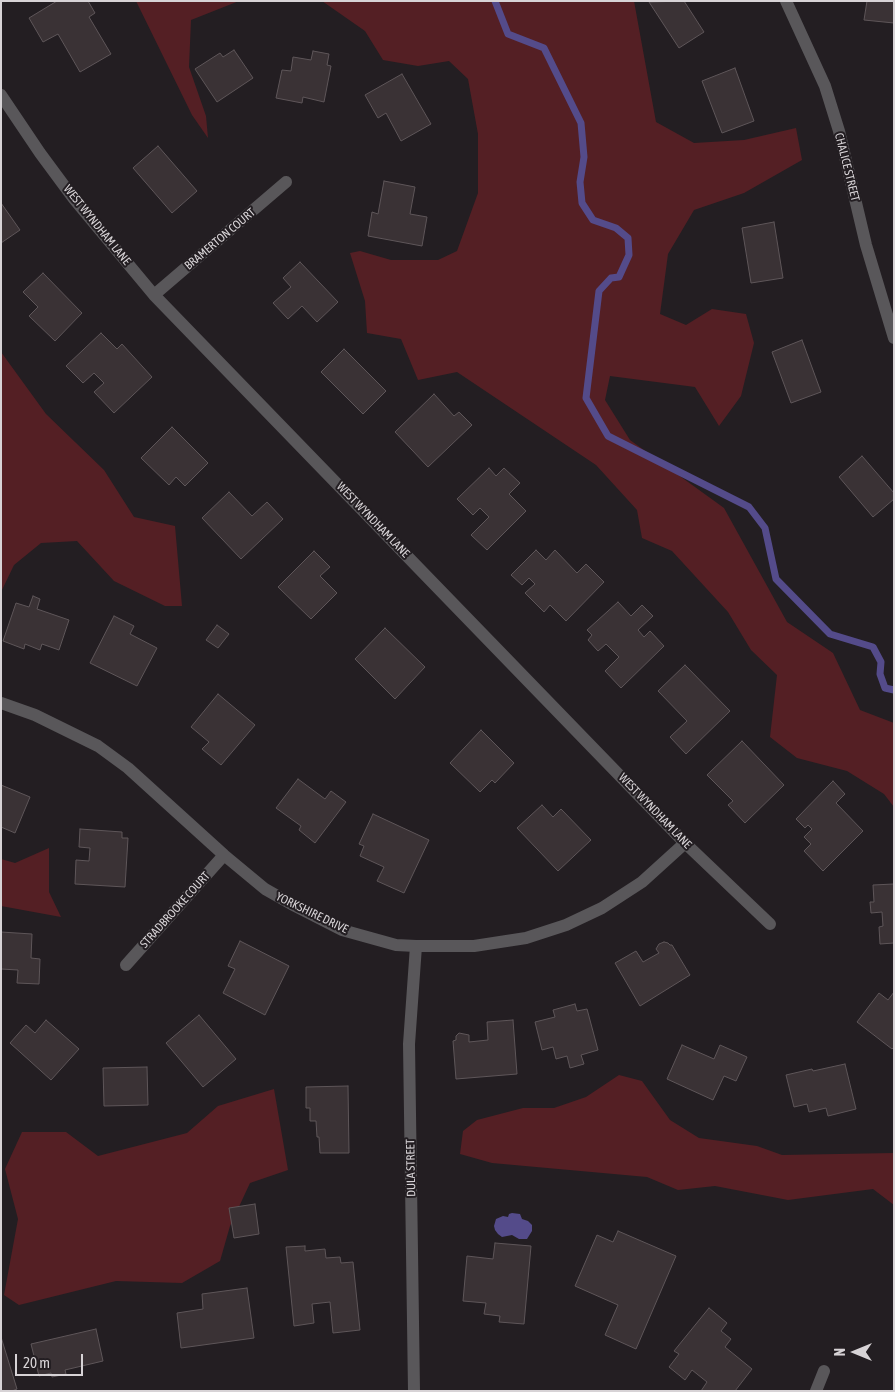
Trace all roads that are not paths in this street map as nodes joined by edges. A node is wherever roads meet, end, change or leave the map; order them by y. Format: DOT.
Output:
graph roads {
  1 [pos="786,1"];
  2 [pos="1,95"];
  3 [pos="286,182"];
  4 [pos="154,295"];
  5 [pos="894,338"];
  6 [pos="1,703"];
  7 [pos="685,843"];
  8 [pos="224,855"];
  9 [pos="770,924"];
  10 [pos="416,946"];
  11 [pos="126,965"];
  12 [pos="824,1371"];
  13 [pos="414,1391"];
  14 [pos="816,1391"];
  1 -- 5 [label="street, CHALICE STREET"];
  2 -- 4 [label="street, WEST WYNDHAM LANE"];
  3 -- 4 [label="street, BRAMERTON COURT"];
  4 -- 7 [label="street, WEST WYNDHAM LANE"];
  6 -- 8 [label="street, YORKSHIRE DRIVE"];
  7 -- 9 [label="street, WEST WYNDHAM LANE"];
  7 -- 10 [label="street, YORKSHIRE DRIVE"];
  8 -- 10 [label="street, YORKSHIRE DRIVE"];
  8 -- 11 [label="street, STRADBROOKE COURT"];
  10 -- 13 [label="street, DULA STREET"];
  12 -- 14 [label="street"];
}
